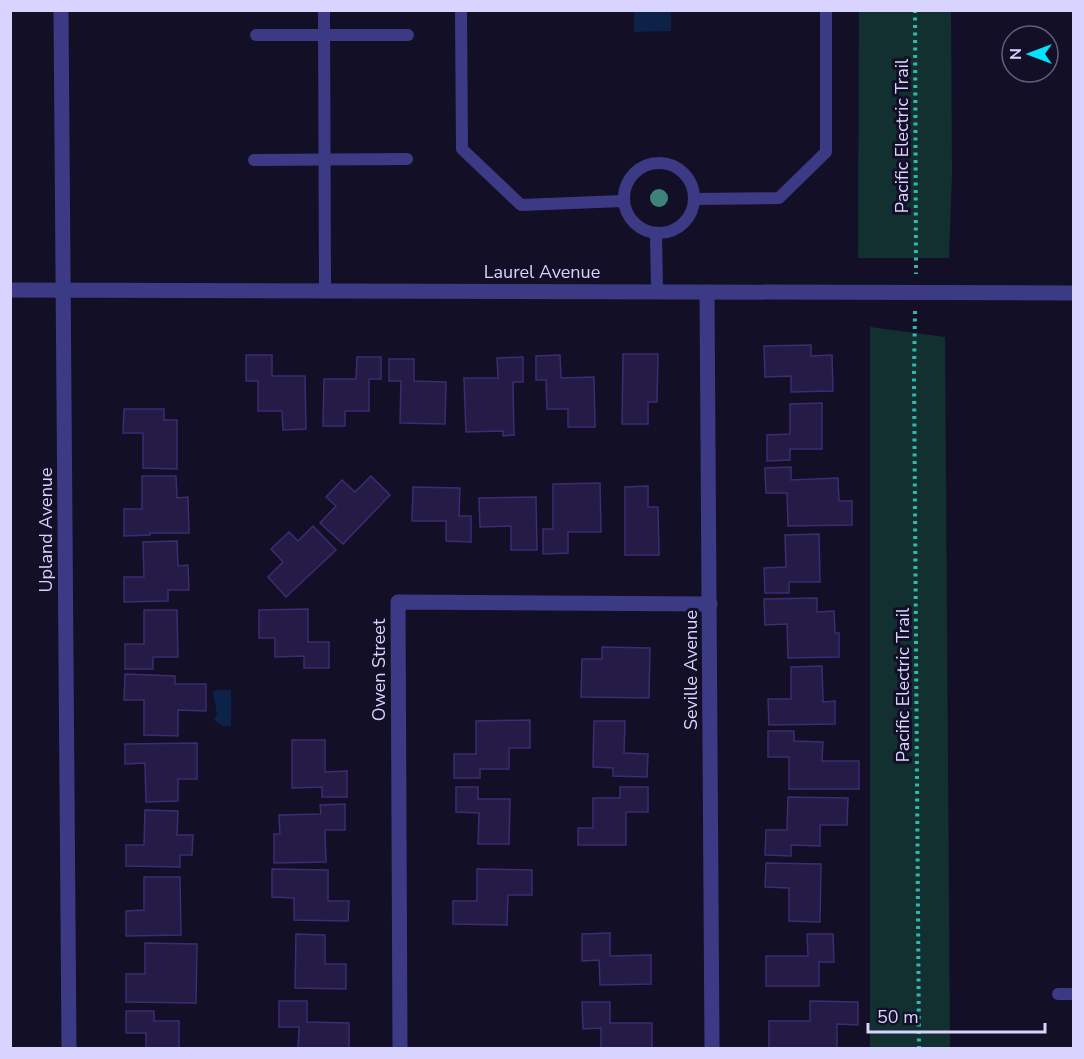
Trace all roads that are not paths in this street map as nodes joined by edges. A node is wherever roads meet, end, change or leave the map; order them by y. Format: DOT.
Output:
graph roads {
  1 [pos="61,10"];
  2 [pos="324,10"];
  3 [pos="462,10"];
  4 [pos="826,10"];
  5 [pos="256,34"];
  6 [pos="324,34"];
  7 [pos="408,34"];
  8 [pos="407,159"];
  9 [pos="254,160"];
  10 [pos="325,160"];
  11 [pos="694,199"];
  12 [pos="623,201"];
  13 [pos="656,233"];
  14 [pos="10,290"];
  15 [pos="63,290"];
  16 [pos="325,291"];
  17 [pos="657,292"];
  18 [pos="707,292"];
  19 [pos="1074,293"];
  20 [pos="710,604"];
  21 [pos="1058,994"];
  22 [pos="1074,994"];
  23 [pos="69,1048"];
  24 [pos="400,1048"];
  25 [pos="712,1048"];
  1 -- 15 [label="street, Upland Avenue"];
  2 -- 6 [label="lane"];
  3 -- 12 [label="lane"];
  4 -- 11 [label="lane"];
  5 -- 6 [label="lane"];
  6 -- 7 [label="lane"];
  6 -- 10 [label="lane"];
  8 -- 10 [label="lane"];
  9 -- 10 [label="lane"];
  10 -- 16 [label="lane"];
  11 -- 12 [label="lane"];
  11 -- 13 [label="lane"];
  12 -- 13 [label="lane"];
  13 -- 17 [label="lane"];
  14 -- 15 [label="street, Laurel Avenue"];
  15 -- 16 [label="street, Laurel Avenue"];
  15 -- 23 [label="street, Upland Avenue"];
  16 -- 17 [label="street, Laurel Avenue"];
  17 -- 18 [label="street, Laurel Avenue"];
  18 -- 19 [label="street, Laurel Avenue"];
  18 -- 20 [label="street, Seville Avenue"];
  20 -- 24 [label="street, Owen Street"];
  20 -- 25 [label="street, Seville Avenue"];
  21 -- 22 [label="lane"];
}
